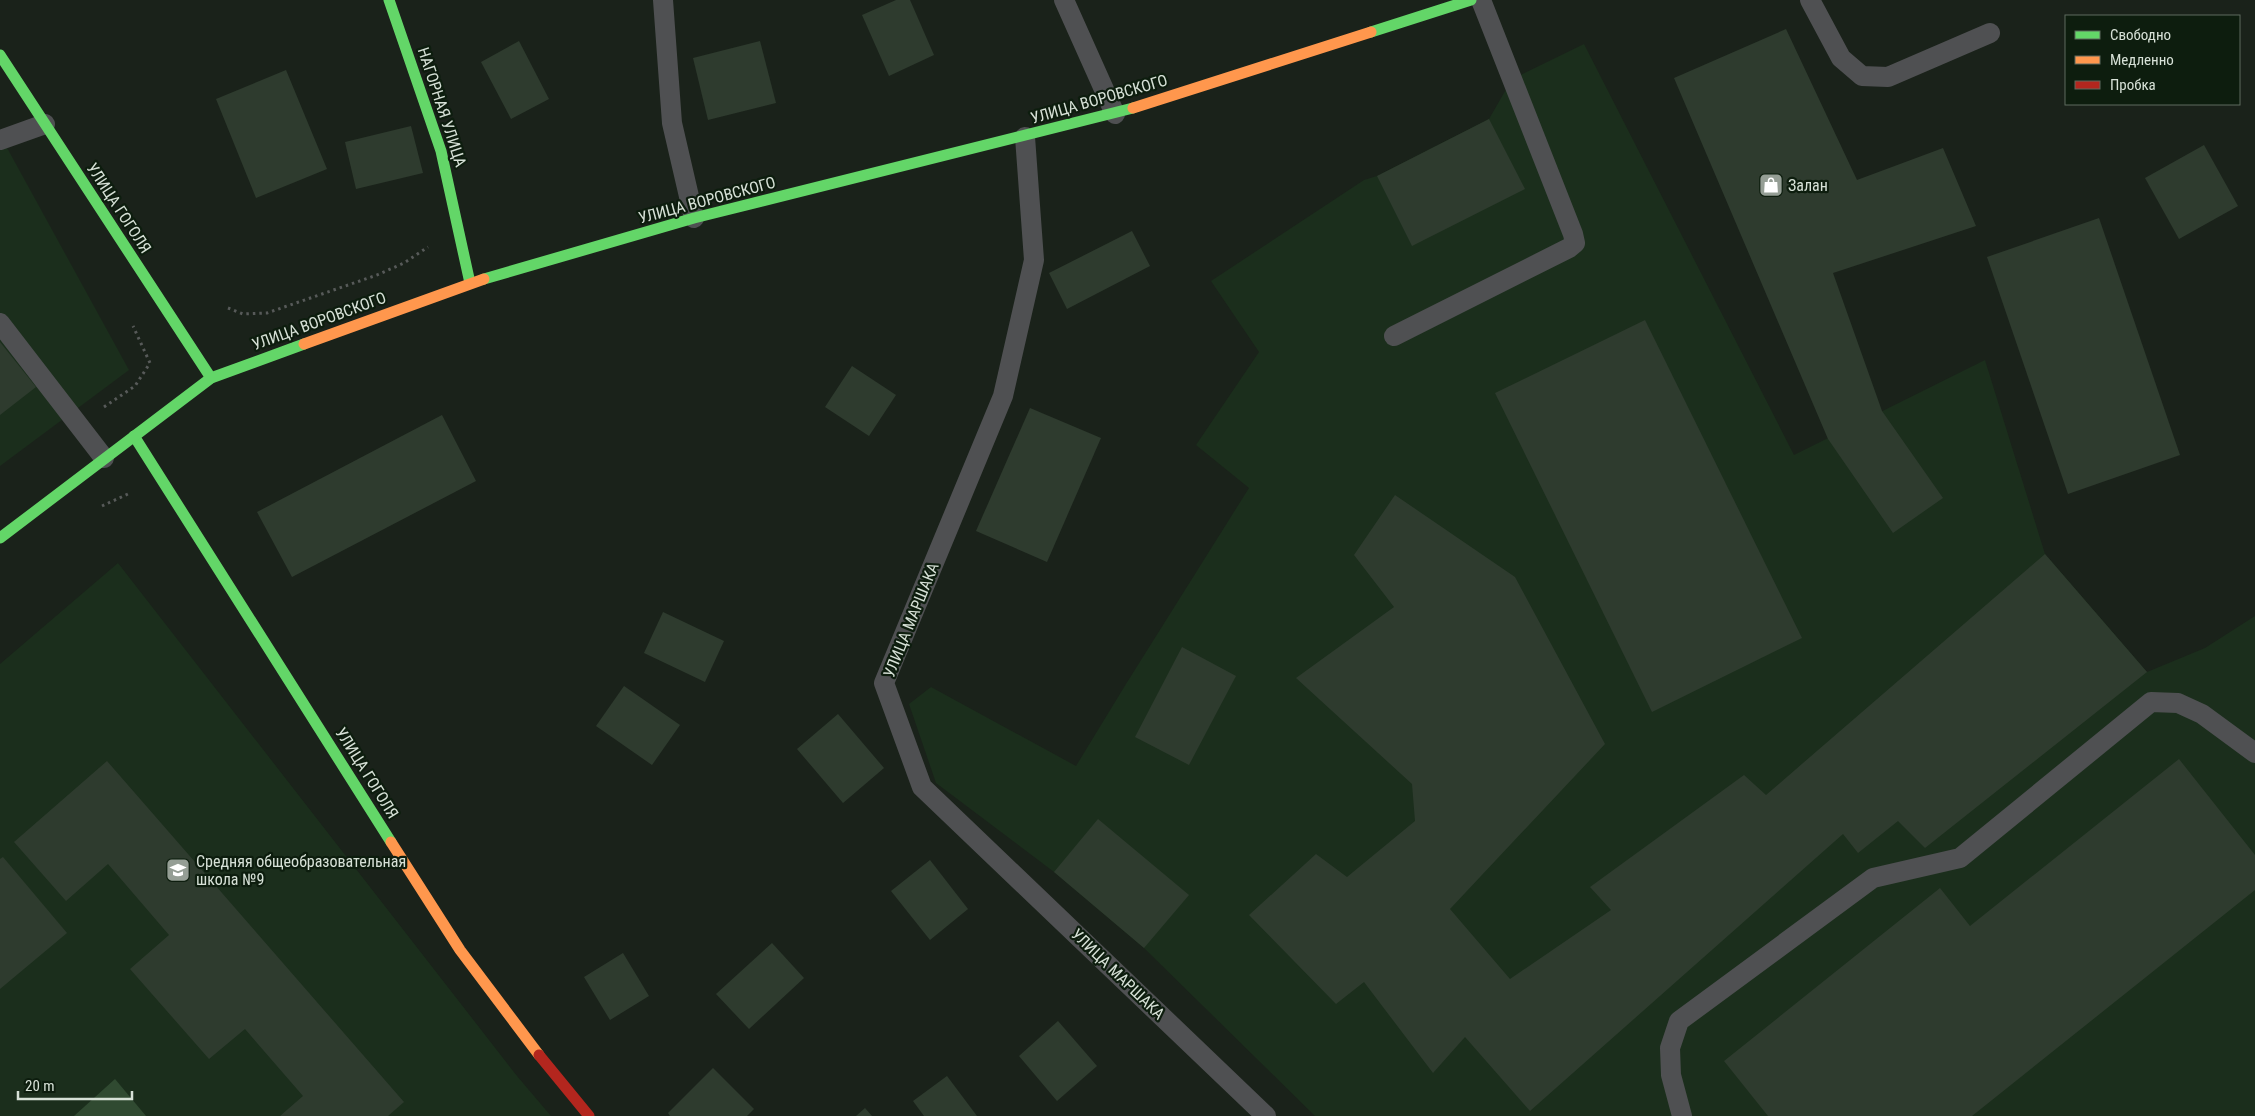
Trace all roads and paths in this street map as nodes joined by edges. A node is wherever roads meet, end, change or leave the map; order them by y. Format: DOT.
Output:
graph roads {
  1 [pos="389,0"];
  2 [pos="662,0"];
  3 [pos="1064,0"];
  4 [pos="1471,0"];
  5 [pos="1481,0"];
  6 [pos="1810,0"];
  7 [pos="1990,33"];
  8 [pos="0,55"];
  9 [pos="1115,114"];
  10 [pos="45,124"];
  11 [pos="1025,137"];
  12 [pos="0,140"];
  13 [pos="694,218"];
  14 [pos="458,228"];
  15 [pos="470,283"];
  16 [pos="228,308"];
  17 [pos="129,318"];
  18 [pos="0,323"];
  19 [pos="1394,336"];
  20 [pos="211,378"];
  21 [pos="80,424"];
  22 [pos="134,436"];
  23 [pos="104,458"];
  24 [pos="135,501"];
  25 [pos="95,509"];
  26 [pos="0,538"];
  27 [pos="2255,753"];
  28 [pos="581,1113"];
  29 [pos="1266,1116"];
  30 [pos="1682,1116"];
  1 -- 14 [label="street, НАГОРНАЯ УЛИЦА"];
  2 -- 13 [label="lane"];
  3 -- 9 [label="lane"];
  4 -- 9 [label="street, УЛИЦА ВОРОВСКОГО"];
  5 -- 19 [label="lane"];
  6 -- 7 [label="lane"];
  8 -- 10 [label="street, УЛИЦА ГОГОЛЯ"];
  9 -- 11 [label="street, УЛИЦА ВОРОВСКОГО"];
  10 -- 12 [label="lane"];
  10 -- 20 [label="street, УЛИЦА ГОГОЛЯ"];
  11 -- 13 [label="street, УЛИЦА ВОРОВСКОГО"];
  11 -- 29 [label="lane, УЛИЦА МАРШАКА"];
  13 -- 15 [label="street, УЛИЦА ВОРОВСКОГО"];
  14 -- 15 [label="street, НАГОРНАЯ УЛИЦА"];
  14 -- 16 [label="path"];
  15 -- 20 [label="street, УЛИЦА ВОРОВСКОГО"];
  17 -- 21 [label="path"];
  18 -- 21 [label="lane"];
  20 -- 22 [label="street, УЛИЦА ВОРОВСКОГО"];
  21 -- 23 [label="lane"];
  22 -- 23 [label="street, УЛИЦА ВОРОВСКОГО"];
  22 -- 28 [label="street, УЛИЦА ГОГОЛЯ"];
  23 -- 26 [label="street, УЛИЦА ВОРОВСКОГО"];
  24 -- 25 [label="path"];
  27 -- 30 [label="lane"];
}
